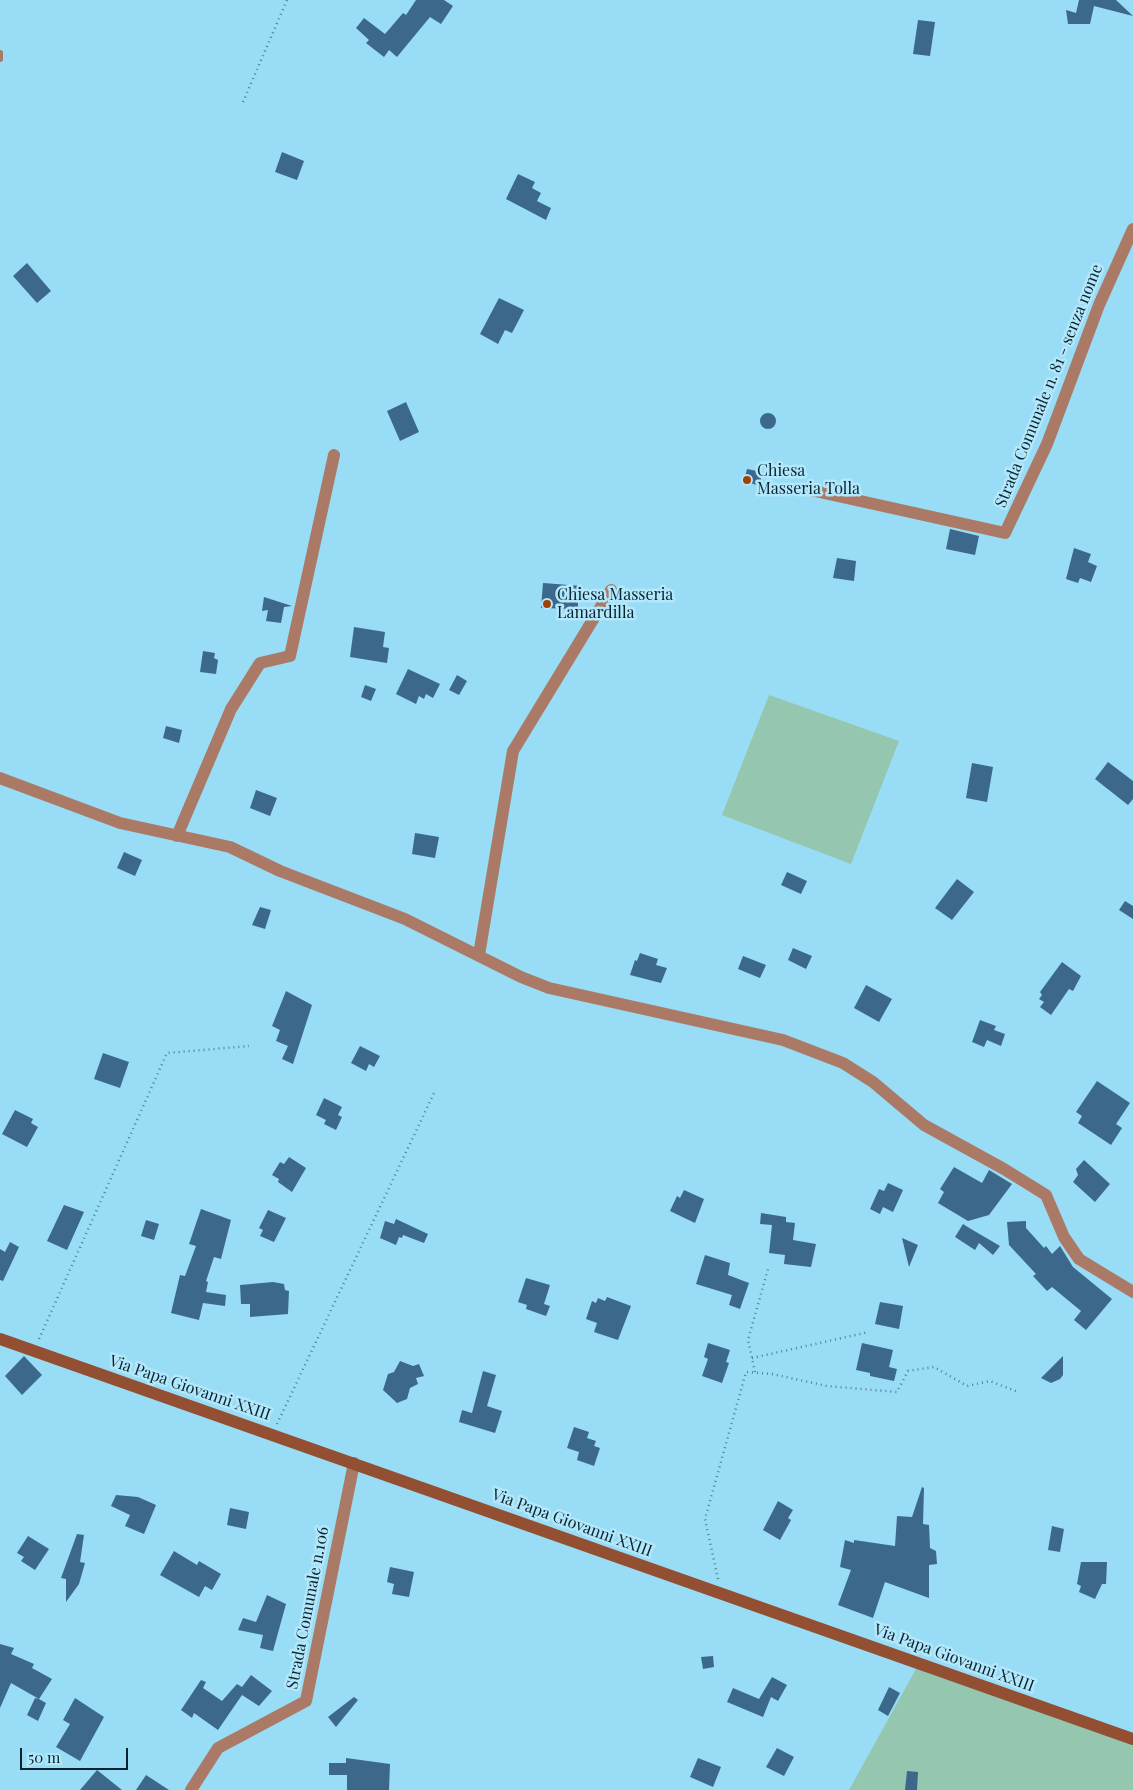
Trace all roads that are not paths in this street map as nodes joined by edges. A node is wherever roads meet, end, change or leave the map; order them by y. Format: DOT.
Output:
graph roads {
  1 [pos="0,53"];
  2 [pos="0,59"];
  3 [pos="1133,229"];
  4 [pos="334,455"];
  5 [pos="806,489"];
  6 [pos="612,590"];
  7 [pos="0,778"];
  8 [pos="177,836"];
  9 [pos="479,955"];
  10 [pos="1133,1292"];
  11 [pos="0,1339"];
  12 [pos="354,1462"];
  13 [pos="1133,1739"];
  14 [pos="191,1790"];
  1 -- 2 [label="lane"];
  3 -- 5 [label="street, Strada Comunale n. 81 - senza nome"];
  4 -- 8 [label="street"];
  6 -- 9 [label="street"];
  7 -- 8 [label="street"];
  8 -- 9 [label="street"];
  9 -- 10 [label="street"];
  11 -- 12 [label="main road, Via Papa Giovanni XXIII"];
  12 -- 13 [label="main road, Via Papa Giovanni XXIII"];
  12 -- 14 [label="street, Strada Comunale n.106"];
}
